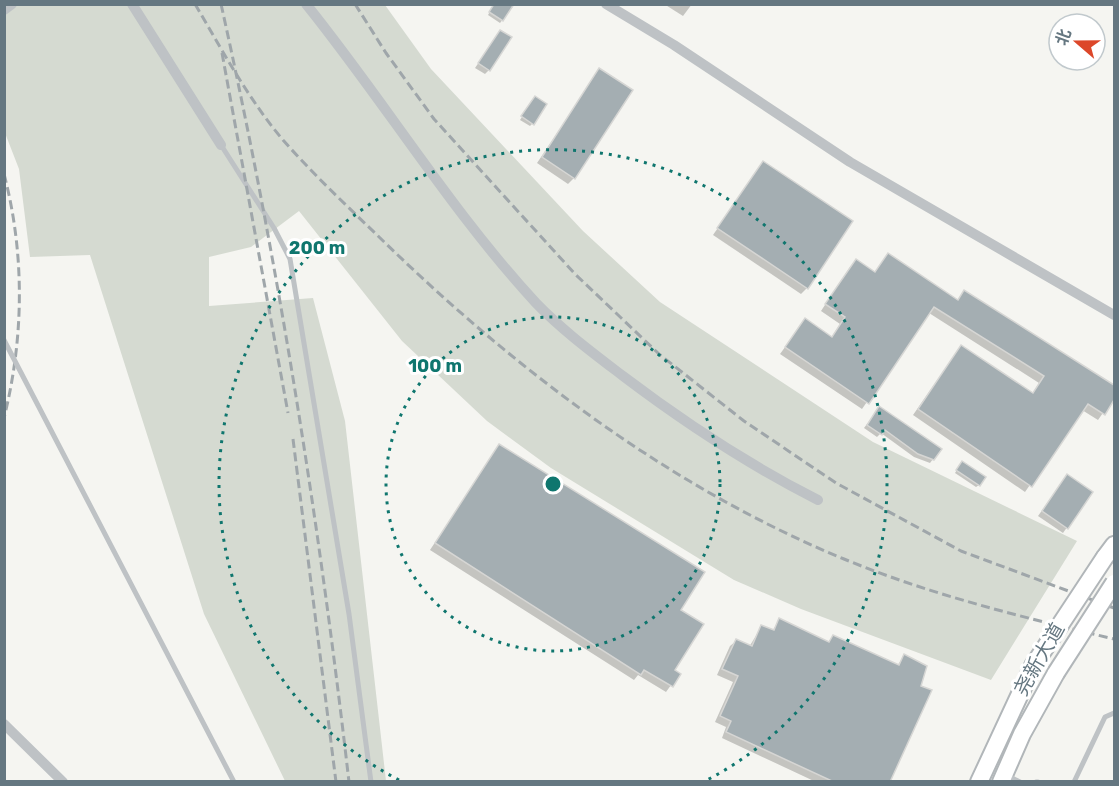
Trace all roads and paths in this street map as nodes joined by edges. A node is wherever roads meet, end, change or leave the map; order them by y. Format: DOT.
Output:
graph roads {
  1 [pos="12,4"];
  2 [pos="132,4"];
  3 [pos="306,4"];
  4 [pos="606,4"];
  5 [pos="4,10"];
  6 [pos="221,145"];
  7 [pos="1114,315"];
  8 [pos="4,340"];
  9 [pos="818,500"];
  10 [pos="1110,551"];
  11 [pos="1114,583"];
  12 [pos="1114,713"];
  13 [pos="4,724"];
  14 [pos="1003,778"];
  15 [pos="63,782"];
  16 [pos="234,782"];
  17 [pos="371,782"];
  18 [pos="979,782"];
  19 [pos="1020,782"];
  20 [pos="1074,782"];
  1 -- 5 [label="street"];
  2 -- 6 [label="street"];
  3 -- 9 [label="street"];
  4 -- 7 [label="street"];
  6 -- 17 [label="lane"];
  8 -- 16 [label="lane, bridge"];
  10 -- 18 [label="main road, 尧新大道, bridge"];
  11 -- 14 [label="main road, 尧新大道, bridge"];
  12 -- 20 [label="lane"];
  13 -- 15 [label="street"];
  14 -- 19 [label="lane"];
}
